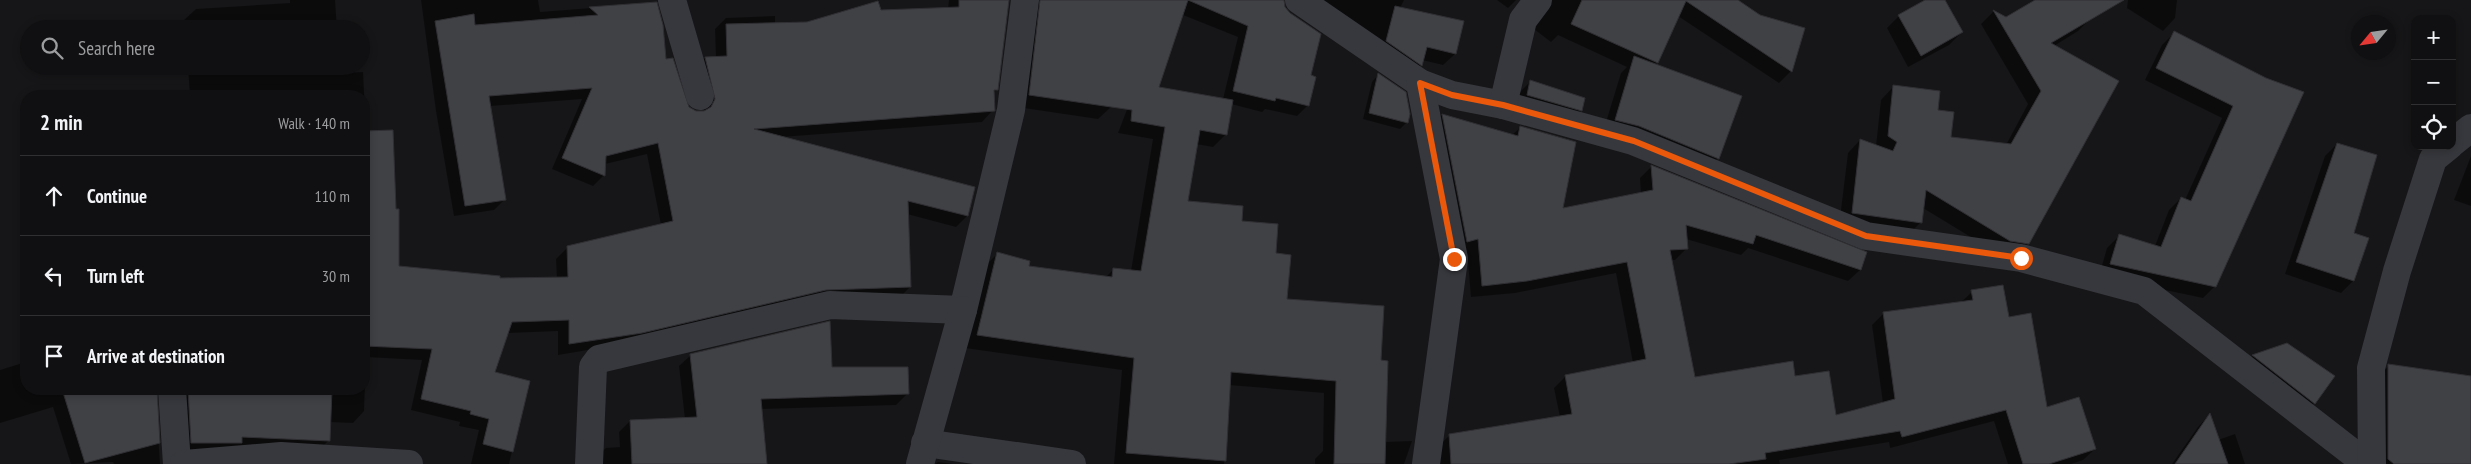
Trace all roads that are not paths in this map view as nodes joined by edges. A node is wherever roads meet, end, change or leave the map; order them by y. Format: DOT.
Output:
graph roads {
  1 [pos="672,0"];
  2 [pos="1026,0"];
  3 [pos="1300,0"];
  4 [pos="1538,0"];
  5 [pos="1420,83"];
  6 [pos="700,96"];
  7 [pos="1503,105"];
  8 [pos="2471,128"];
  9 [pos="2456,140"];
  10 [pos="2443,150"];
  11 [pos="963,310"];
  12 [pos="172,395"];
  13 [pos="923,454"];
  14 [pos="177,464"];
  15 [pos="184,464"];
  16 [pos="409,464"];
  17 [pos="589,464"];
  18 [pos="1072,464"];
  19 [pos="1426,464"];
  20 [pos="2367,464"];
  21 [pos="2372,464"];
  1 -- 6 [label="street"];
  2 -- 11 [label="street"];
  3 -- 5 [label="street"];
  4 -- 7 [label="street"];
  5 -- 7 [label="street"];
  5 -- 19 [label="street"];
  7 -- 20 [label="street"];
  8 -- 9 [label="street"];
  10 -- 21 [label="street"];
  11 -- 13 [label="street"];
  11 -- 17 [label="street"];
  12 -- 14 [label="street"];
  13 -- 18 [label="street"];
  15 -- 16 [label="street"];
}
